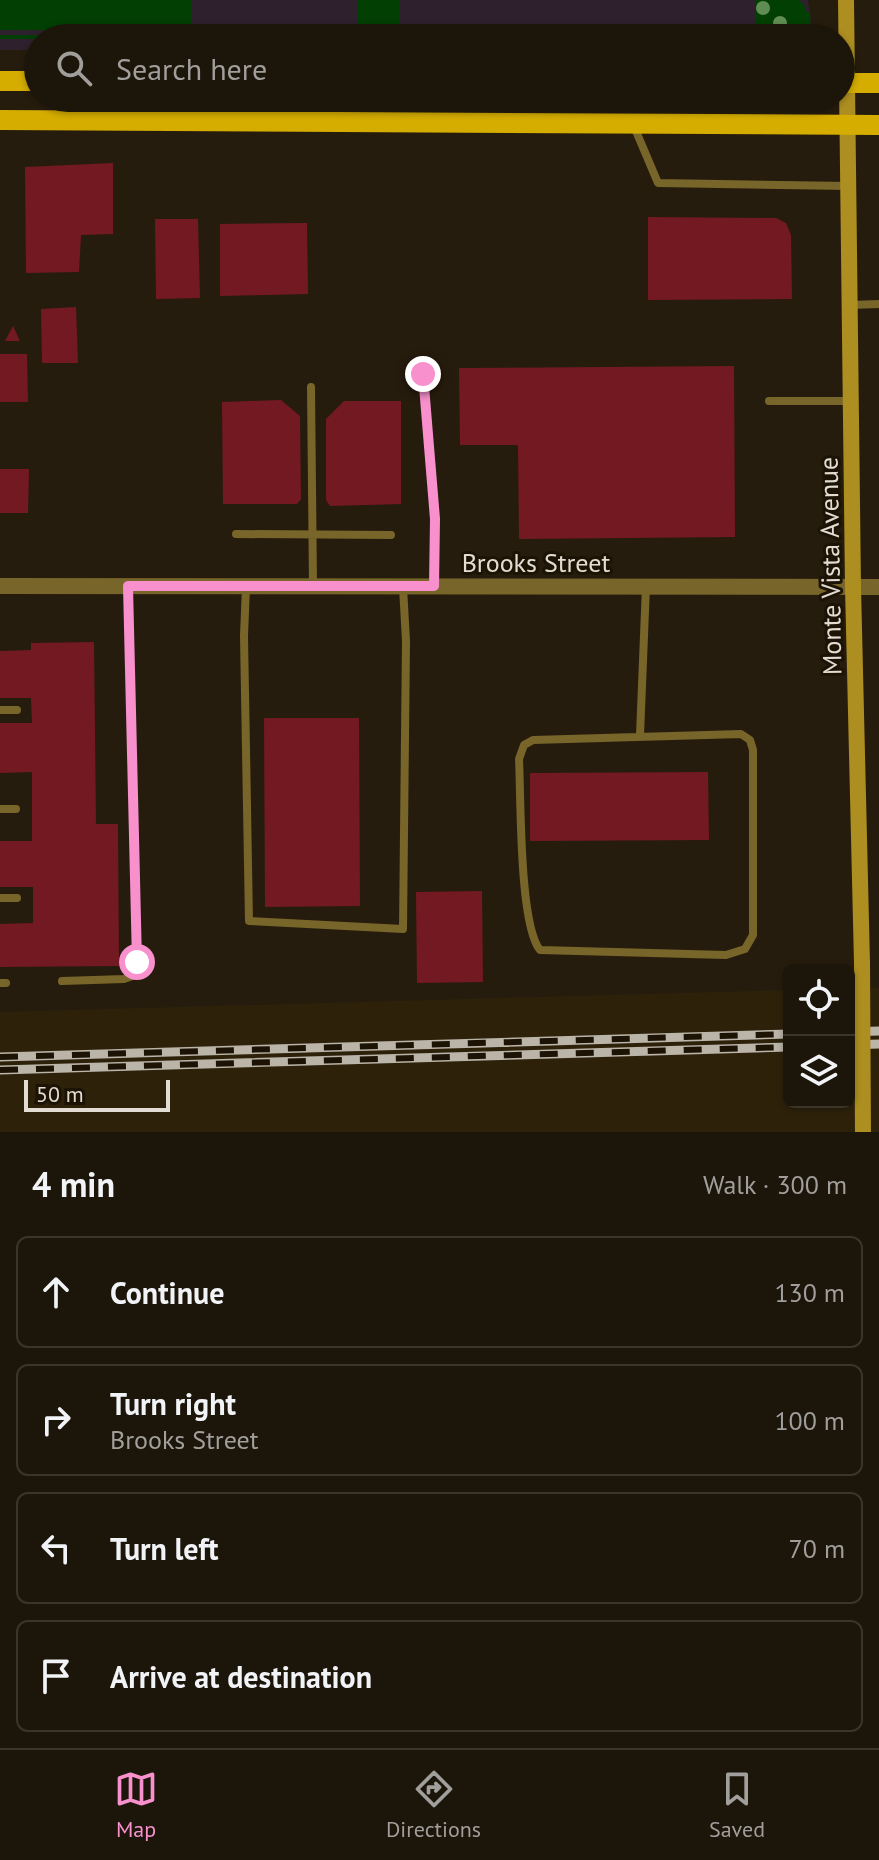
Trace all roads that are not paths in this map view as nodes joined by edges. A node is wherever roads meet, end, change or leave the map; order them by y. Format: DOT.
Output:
graph roads {
  1 [pos="846,0"];
  2 [pos="845,24"];
  3 [pos="0,81"];
  4 [pos="24,81"];
  5 [pos="855,83"];
  6 [pos="879,83"];
  7 [pos="847,112"];
  8 [pos="0,120"];
  9 [pos="632,123"];
  10 [pos="848,125"];
  11 [pos="879,125"];
  12 [pos="848,186"];
  13 [pos="879,304"];
  14 [pos="850,305"];
  15 [pos="423,374"];
  16 [pos="311,387"];
  17 [pos="769,401"];
  18 [pos="851,402"];
  19 [pos="236,534"];
  20 [pos="312,534"];
  21 [pos="391,535"];
  22 [pos="0,586"];
  23 [pos="128,586"];
  24 [pos="246,586"];
  25 [pos="313,586"];
  26 [pos="403,586"];
  27 [pos="434,586"];
  28 [pos="646,586"];
  29 [pos="853,587"];
  30 [pos="879,587"];
  31 [pos="0,710"];
  32 [pos="17,710"];
  33 [pos="640,735"];
  34 [pos="0,809"];
  35 [pos="16,809"];
  36 [pos="0,898"];
  37 [pos="17,898"];
  38 [pos="62,981"];
  39 [pos="863,1132"];
  1 -- 2 [label="main road, Monte Vista Avenue"];
  3 -- 4 [label="main road"];
  5 -- 6 [label="main road"];
  7 -- 10 [label="main road, Monte Vista Avenue"];
  8 -- 9 [label="main road"];
  9 -- 10 [label="main road"];
  9 -- 12 [label="lane"];
  10 -- 11 [label="main road"];
  10 -- 12 [label="main road, Monte Vista Avenue"];
  12 -- 14 [label="main road, Monte Vista Avenue"];
  13 -- 14 [label="lane"];
  14 -- 18 [label="main road, Monte Vista Avenue"];
  15 -- 27 [label="lane"];
  16 -- 20 [label="lane"];
  17 -- 18 [label="lane"];
  18 -- 29 [label="main road, Monte Vista Avenue"];
  19 -- 20 [label="lane"];
  20 -- 21 [label="lane"];
  20 -- 25 [label="lane"];
  22 -- 23 [label="street, Brooks Street"];
  23 -- 24 [label="street, Brooks Street"];
  23 -- 38 [label="lane"];
  24 -- 25 [label="street, Brooks Street"];
  24 -- 26 [label="lane"];
  25 -- 26 [label="street, Brooks Street"];
  26 -- 27 [label="street, Brooks Street"];
  27 -- 28 [label="street, Brooks Street"];
  28 -- 29 [label="street, Brooks Street"];
  28 -- 33 [label="lane"];
  29 -- 30 [label="street, Brooks Street"];
  29 -- 39 [label="main road, Monte Vista Avenue, bridge"];
  31 -- 32 [label="lane"];
  33 -- 33 [label="lane"];
  34 -- 35 [label="lane"];
  36 -- 37 [label="lane"];
}
